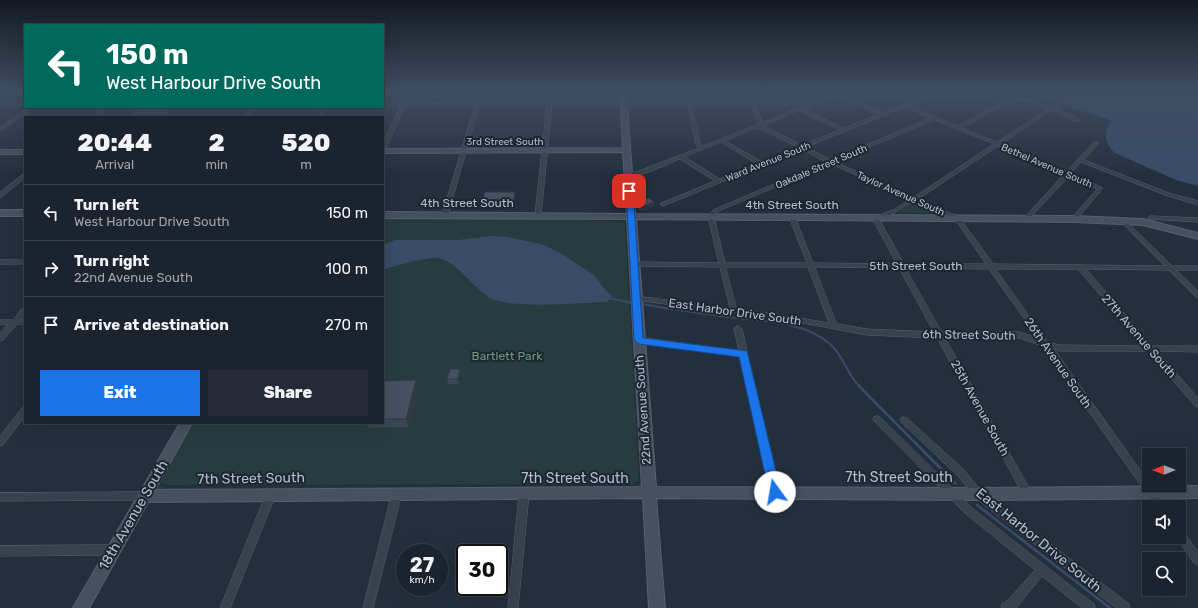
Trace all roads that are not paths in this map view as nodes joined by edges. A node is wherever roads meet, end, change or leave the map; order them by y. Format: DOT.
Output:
graph roads {
  1 [pos="15,119"];
  2 [pos="397,119"];
  3 [pos="473,119"];
  4 [pos="548,119"];
  5 [pos="625,119"];
  6 [pos="693,119"];
  7 [pos="759,119"];
  8 [pos="775,119"];
  9 [pos="821,119"];
  10 [pos="872,119"];
  11 [pos="931,119"];
  12 [pos="937,119"];
  13 [pos="975,119"];
  14 [pos="1035,119"];
  15 [pos="761,125"];
  16 [pos="958,128"];
  17 [pos="0,130"];
  18 [pos="843,130"];
  19 [pos="722,141"];
  20 [pos="1096,142"];
  21 [pos="997,144"];
  22 [pos="384,146"];
  23 [pos="704,148"];
  24 [pos="802,148"];
  25 [pos="626,150"];
  26 [pos="384,151"];
  27 [pos="464,151"];
  28 [pos="545,151"];
  29 [pos="0,152"];
  30 [pos="24,152"];
  31 [pos="681,157"];
  32 [pos="1080,160"];
  33 [pos="831,162"];
  34 [pos="762,164"];
  35 [pos="628,174"];
  36 [pos="1069,174"];
  37 [pos="24,176"];
  38 [pos="719,181"];
  39 [pos="0,196"];
  40 [pos="913,198"];
  41 [pos="1198,203"];
  42 [pos="663,204"];
  43 [pos="0,213"];
  44 [pos="24,213"];
  45 [pos="384,215"];
  46 [pos="445,215"];
  47 [pos="538,215"];
  48 [pos="631,217"];
  49 [pos="712,217"];
  50 [pos="792,217"];
  51 [pos="875,218"];
  52 [pos="957,218"];
  53 [pos="1027,218"];
  54 [pos="1074,218"];
  55 [pos="1151,218"];
  56 [pos="1122,220"];
  57 [pos="1198,220"];
  58 [pos="1198,236"];
  59 [pos="0,262"];
  60 [pos="24,262"];
  61 [pos="634,264"];
  62 [pos="723,265"];
  63 [pos="812,265"];
  64 [pos="902,266"];
  65 [pos="990,266"];
  66 [pos="1080,267"];
  67 [pos="1170,268"];
  68 [pos="1198,268"];
  69 [pos="1198,295"];
  70 [pos="636,298"];
  71 [pos="734,311"];
  72 [pos="24,312"];
  73 [pos="0,322"];
  74 [pos="15,322"];
  75 [pos="24,322"];
  76 [pos="834,326"];
  77 [pos="738,329"];
  78 [pos="939,335"];
  79 [pos="0,338"];
  80 [pos="639,340"];
  81 [pos="1044,343"];
  82 [pos="1150,349"];
  83 [pos="1198,349"];
  84 [pos="744,354"];
  85 [pos="1198,404"];
  86 [pos="24,411"];
  87 [pos="877,419"];
  88 [pos="904,420"];
  89 [pos="185,424"];
  90 [pos="0,442"];
  91 [pos="1142,481"];
  92 [pos="775,492"];
  93 [pos="1150,492"];
  94 [pos="1186,492"];
  95 [pos="1198,492"];
  96 [pos="271,494"];
  97 [pos="397,494"];
  98 [pos="524,494"];
  99 [pos="648,494"];
  100 [pos="951,494"];
  101 [pos="978,494"];
  102 [pos="1027,494"];
  103 [pos="145,496"];
  104 [pos="0,497"];
  105 [pos="1156,500"];
  106 [pos="1186,543"];
  107 [pos="114,550"];
  108 [pos="0,551"];
  109 [pos="1198,560"];
  110 [pos="1042,570"];
  111 [pos="81,608"];
  112 [pos="225,608"];
  113 [pos="368,608"];
  114 [pos="513,608"];
  115 [pos="657,608"];
  116 [pos="1006,608"];
  117 [pos="1090,608"];
  118 [pos="1125,608"];
  1 -- 17 [label="street"];
  2 -- 22 [label="street"];
  3 -- 27 [label="street"];
  4 -- 28 [label="street"];
  5 -- 25 [label="street, 22nd Avenue South"];
  6 -- 23 [label="street"];
  7 -- 15 [label="street"];
  8 -- 15 [label="street"];
  9 -- 18 [label="street"];
  10 -- 18 [label="street, Ward Avenue South"];
  11 -- 33 [label="street, Oakdale Street South"];
  12 -- 16 [label="street, Bethel Avenue South"];
  13 -- 16 [label="street"];
  14 -- 21 [label="street"];
  15 -- 19 [label="street"];
  15 -- 24 [label="street, Taylor Avenue South"];
  16 -- 21 [label="street, Bethel Avenue South"];
  18 -- 24 [label="street, Ward Avenue South"];
  19 -- 23 [label="street"];
  19 -- 34 [label="street"];
  20 -- 32 [label="street"];
  21 -- 36 [label="street, Bethel Avenue South"];
  21 -- 40 [label="street"];
  23 -- 31 [label="street"];
  24 -- 33 [label="street, Taylor Avenue South"];
  24 -- 34 [label="street, Ward Avenue South"];
  25 -- 28 [label="street, 3rd Street South"];
  25 -- 35 [label="street, 22nd Avenue South"];
  26 -- 27 [label="street, 3rd Street South"];
  27 -- 28 [label="street, 3rd Street South"];
  27 -- 46 [label="street"];
  28 -- 47 [label="street"];
  29 -- 30 [label="street"];
  31 -- 35 [label="street"];
  31 -- 38 [label="street"];
  32 -- 36 [label="street"];
  32 -- 41 [label="street"];
  33 -- 40 [label="street, Taylor Avenue South"];
  33 -- 49 [label="street, Oakdale Street South"];
  34 -- 38 [label="street, Ward Avenue South"];
  35 -- 48 [label="street, 22nd Avenue South"];
  36 -- 53 [label="street"];
  36 -- 54 [label="street, Bethel Avenue South"];
  37 -- 39 [label="street"];
  38 -- 42 [label="street, Ward Avenue South"];
  40 -- 51 [label="street"];
  40 -- 52 [label="street, Taylor Avenue South"];
  43 -- 44 [label="street"];
  45 -- 46 [label="street, 4th Street South"];
  46 -- 47 [label="street, 4th Street South"];
  47 -- 48 [label="street, 4th Street South"];
  48 -- 49 [label="street, 4th Street South"];
  48 -- 61 [label="street, 22nd Avenue South"];
  49 -- 50 [label="street, 4th Street South"];
  49 -- 62 [label="street"];
  50 -- 51 [label="street, 4th Street South"];
  50 -- 63 [label="street"];
  51 -- 52 [label="street, 4th Street South"];
  51 -- 64 [label="street, 25th Avenue South"];
  52 -- 53 [label="street, 4th Street South"];
  52 -- 65 [label="street, 26th Avenue South"];
  53 -- 54 [label="street, 4th Street South"];
  54 -- 56 [label="street, 4th Street South"];
  55 -- 57 [label="street"];
  56 -- 58 [label="street, 4th Street South"];
  56 -- 67 [label="street"];
  59 -- 60 [label="street"];
  61 -- 62 [label="street, 5th Street South"];
  61 -- 70 [label="street, 22nd Avenue South"];
  62 -- 63 [label="street, 5th Street South"];
  62 -- 71 [label="street"];
  63 -- 64 [label="street, 5th Street South"];
  63 -- 76 [label="street"];
  64 -- 65 [label="street, 5th Street South"];
  64 -- 78 [label="street, 25th Avenue South"];
  65 -- 66 [label="street, 5th Street South"];
  65 -- 81 [label="street, 26th Avenue South"];
  66 -- 67 [label="street, 5th Street South"];
  66 -- 82 [label="street, 27th Avenue South"];
  67 -- 68 [label="street, 5th Street South"];
  67 -- 69 [label="street"];
  70 -- 71 [label="street, East Harbor Drive South"];
  70 -- 80 [label="street, 22nd Avenue South"];
  71 -- 76 [label="street, East Harbor Drive South"];
  72 -- 74 [label="street"];
  73 -- 74 [label="street"];
  74 -- 75 [label="street"];
  74 -- 79 [label="street"];
  76 -- 78 [label="street, 6th Street South"];
  77 -- 84 [label="street"];
  78 -- 81 [label="street, 6th Street South"];
  78 -- 102 [label="street, 25th Avenue South"];
  80 -- 84 [label="street"];
  80 -- 99 [label="street, 22nd Avenue South"];
  81 -- 82 [label="street, 6th Street South"];
  81 -- 91 [label="street, 26th Avenue South"];
  82 -- 83 [label="street, 6th Street South"];
  82 -- 85 [label="street, 27th Avenue South"];
  84 -- 92 [label="street"];
  86 -- 90 [label="street"];
  87 -- 100 [label="street"];
  88 -- 101 [label="street, East Harbor Drive South"];
  89 -- 103 [label="street, 18th Avenue South"];
  92 -- 99 [label="street, 7th Street South"];
  92 -- 100 [label="street, 7th Street South"];
  93 -- 102 [label="street, 7th Street South"];
  93 -- 105 [label="street, 26th Avenue South"];
  94 -- 95 [label="street, 7th Street South"];
  96 -- 97 [label="street, 7th Street South"];
  96 -- 103 [label="street, 7th Street South"];
  96 -- 112 [label="street"];
  97 -- 98 [label="street, 7th Street South"];
  97 -- 113 [label="street"];
  98 -- 99 [label="street, 7th Street South"];
  98 -- 114 [label="street"];
  99 -- 115 [label="street, 22nd Avenue South"];
  100 -- 101 [label="street, 7th Street South"];
  100 -- 110 [label="street"];
  101 -- 102 [label="street, 7th Street South"];
  101 -- 118 [label="street, East Harbor Drive South"];
  103 -- 104 [label="street, 7th Street South"];
  103 -- 107 [label="street, 18th Avenue South"];
  106 -- 109 [label="street"];
  107 -- 108 [label="street"];
  107 -- 111 [label="street, 18th Avenue South"];
  110 -- 116 [label="street"];
  110 -- 117 [label="street"];
}
